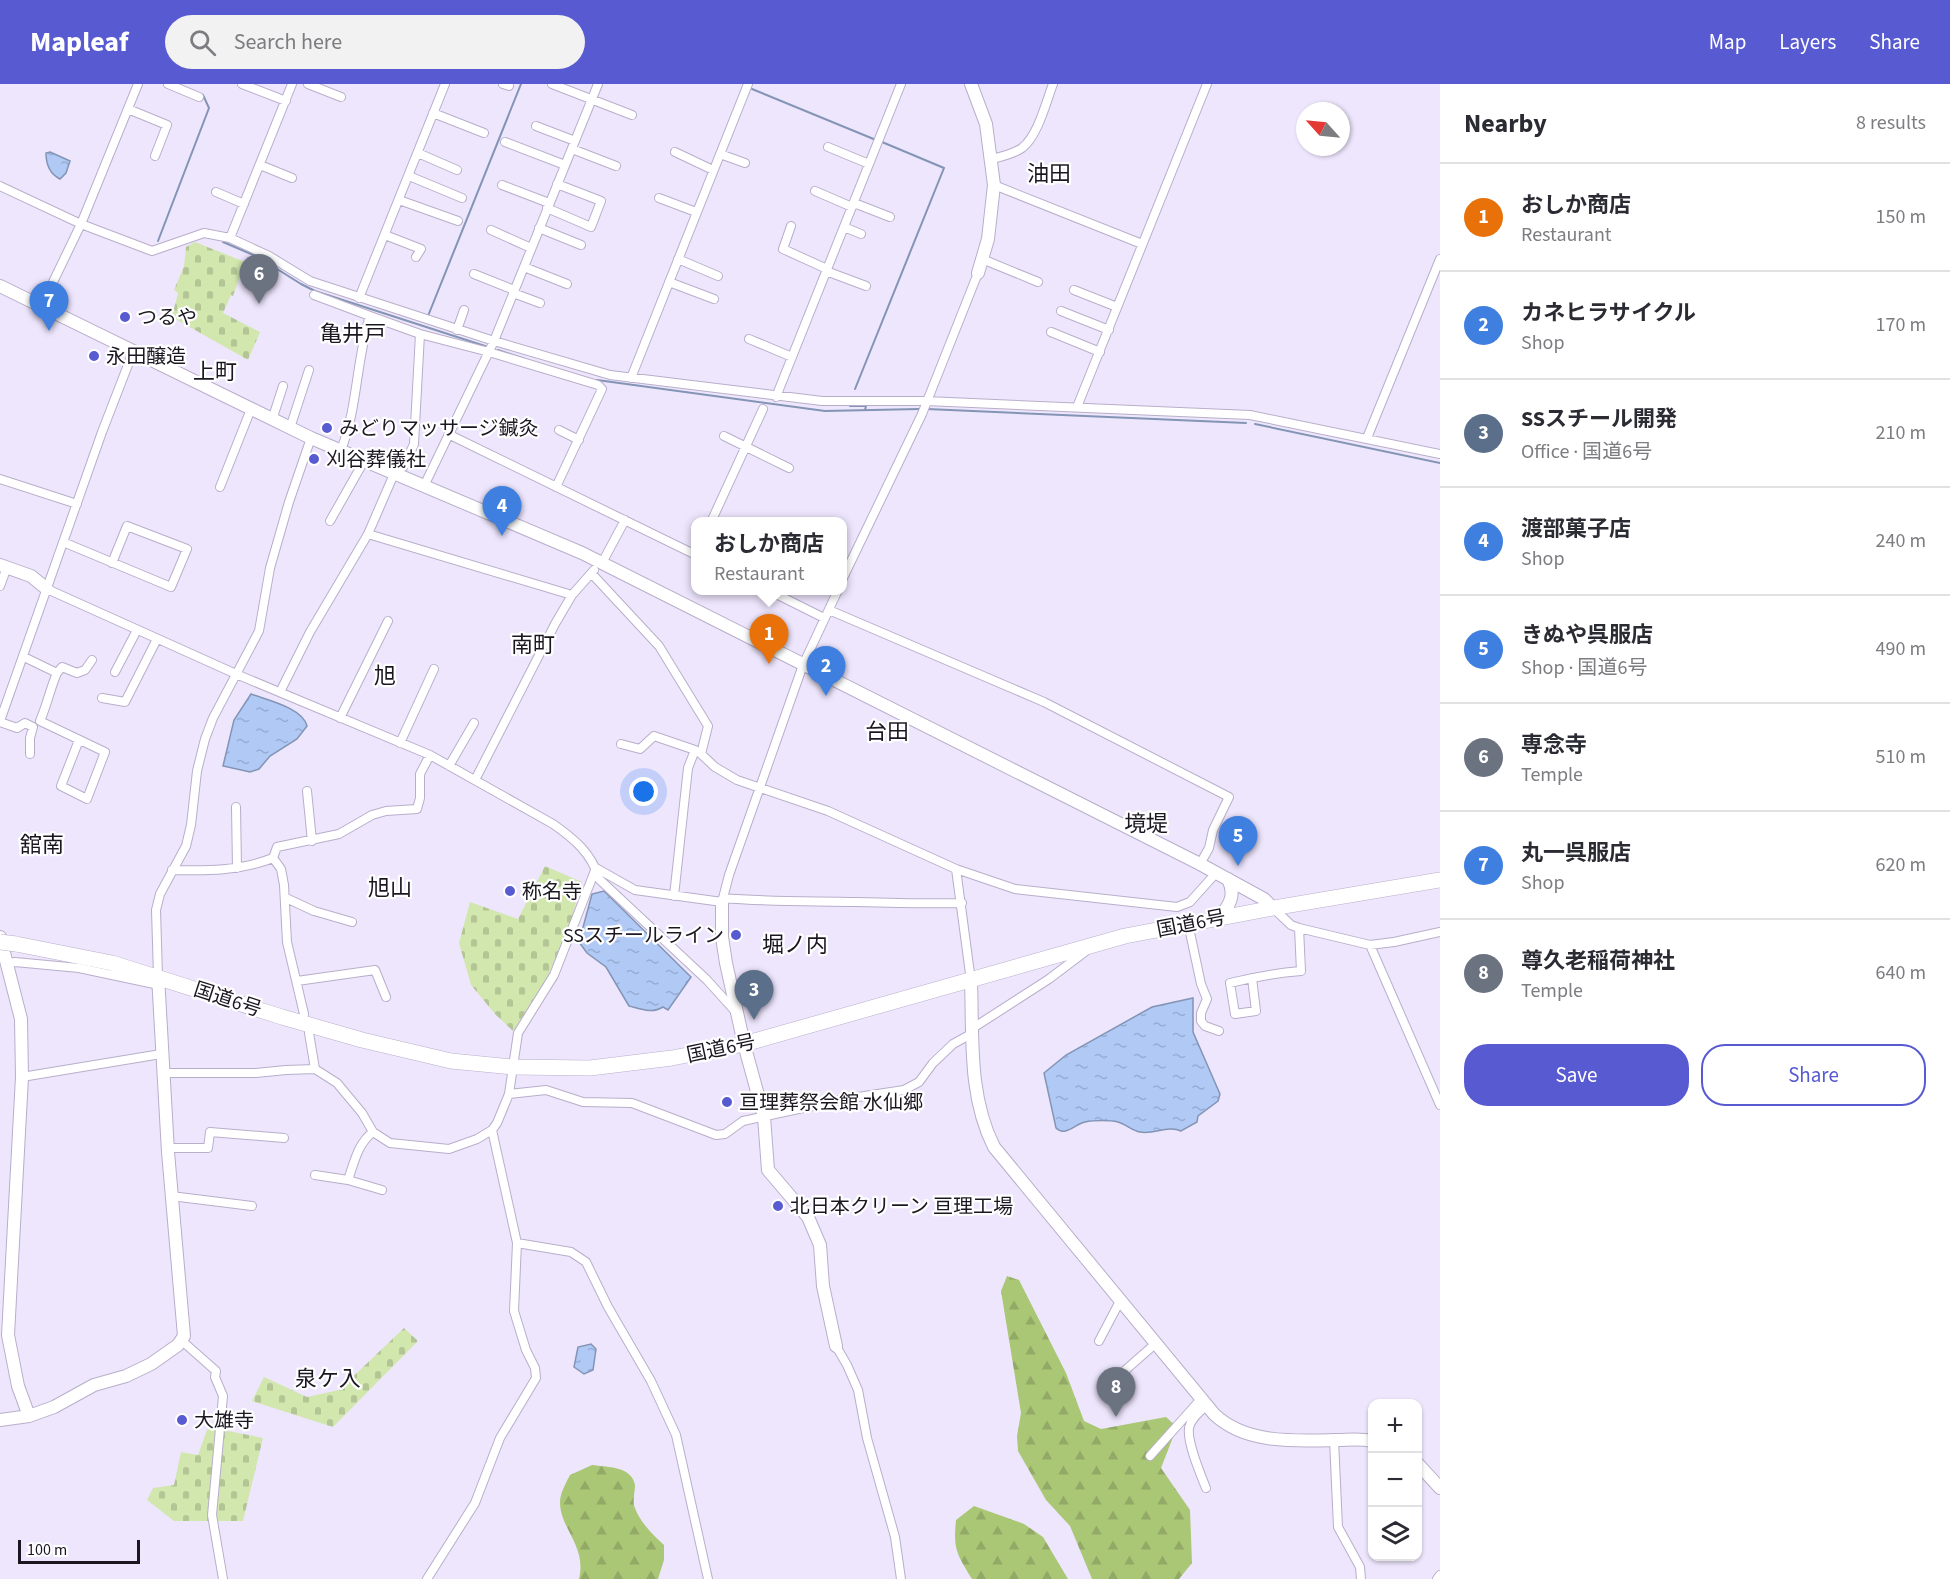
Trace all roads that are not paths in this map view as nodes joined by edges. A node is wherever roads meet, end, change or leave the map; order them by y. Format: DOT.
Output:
graph roads {
  1 [pos="138,84"];
  2 [pos="168,84"];
  3 [pos="242,84"];
  4 [pos="292,84"];
  5 [pos="308,84"];
  6 [pos="552,84"];
  7 [pos="598,84"];
  8 [pos="748,84"];
  9 [pos="902,84"];
  10 [pos="971,84"];
  11 [pos="1053,84"];
  12 [pos="1207,84"];
  13 [pos="443,85"];
  14 [pos="199,97"];
  15 [pos="341,97"];
  16 [pos="592,99"];
  17 [pos="286,101"];
  18 [pos="128,109"];
  19 [pos="433,113"];
  20 [pos="632,115"];
  21 [pos="536,126"];
  22 [pos="484,133"];
  23 [pos="504,142"];
  24 [pos="573,145"];
  25 [pos="828,147"];
  26 [pos="675,152"];
  27 [pos="418,153"];
  28 [pos="720,153"];
  29 [pos="155,156"];
  30 [pos="991,159"];
  31 [pos="745,163"];
  32 [pos="869,164"];
  33 [pos="260,165"];
  34 [pos="565,165"];
  35 [pos="616,166"];
  36 [pos="457,170"];
  37 [pos="713,170"];
  38 [pos="409,176"];
  39 [pos="292,178"];
  40 [pos="557,184"];
  41 [pos="502,185"];
  42 [pos="994,185"];
  43 [pos="0,186"];
  44 [pos="815,191"];
  45 [pos="216,192"];
  46 [pos="462,198"];
  47 [pos="659,198"];
  48 [pos="399,200"];
  49 [pos="244,204"];
  50 [pos="853,205"];
  51 [pos="548,206"];
  52 [pos="696,212"];
  53 [pos="890,217"];
  54 [pos="458,221"];
  55 [pos="81,224"];
  56 [pos="792,226"];
  57 [pos="844,227"];
  58 [pos="539,228"];
  59 [pos="491,231"];
  60 [pos="861,234"];
  61 [pos="385,235"];
  62 [pos="230,238"];
  63 [pos="1142,244"];
  64 [pos="581,245"];
  65 [pos="531,248"];
  66 [pos="416,257"];
  67 [pos="678,259"];
  68 [pos="982,259"];
  69 [pos="1440,259"];
  70 [pos="524,267"];
  71 [pos="827,270"];
  72 [pos="978,273"];
  73 [pos="474,274"];
  74 [pos="718,276"];
  75 [pos="669,282"];
  76 [pos="1038,282"];
  77 [pos="567,284"];
  78 [pos="0,286"];
  79 [pos="866,286"];
  80 [pos="1074,290"];
  81 [pos="514,291"];
  82 [pos="314,295"];
  83 [pos="359,298"];
  84 [pos="714,299"];
  85 [pos="540,303"];
  86 [pos="41,307"];
  87 [pos="1117,307"];
  88 [pos="464,310"];
  89 [pos="1061,310"];
  90 [pos="370,316"];
  91 [pos="457,330"];
  92 [pos="1108,330"];
  93 [pos="1051,332"];
  94 [pos="420,334"];
  95 [pos="749,339"];
  96 [pos="494,341"];
  97 [pos="132,352"];
  98 [pos="489,352"];
  99 [pos="1100,352"];
  100 [pos="792,357"];
  101 [pos="309,370"];
  102 [pos="631,378"];
  103 [pos="283,386"];
  104 [pos="776,397"];
  105 [pos="926,401"];
  106 [pos="1077,408"];
  107 [pos="251,409"];
  108 [pos="763,409"];
  109 [pos="273,420"];
  110 [pos="290,428"];
  111 [pos="559,430"];
  112 [pos="450,435"];
  113 [pos="724,436"];
  114 [pos="311,438"];
  115 [pos="1367,438"];
  116 [pos="579,440"];
  117 [pos="745,447"];
  118 [pos="341,450"];
  119 [pos="1440,454"];
  120 [pos="364,460"];
  121 [pos="789,468"];
  122 [pos="394,474"];
  123 [pos="0,480"];
  124 [pos="424,486"];
  125 [pos="556,486"];
  126 [pos="219,487"];
  127 [pos="77,504"];
  128 [pos="713,517"];
  129 [pos="625,520"];
  130 [pos="330,521"];
  131 [pos="368,534"];
  132 [pos="63,542"];
  133 [pos="691,553"];
  134 [pos="600,562"];
  135 [pos="112,563"];
  136 [pos="3,566"];
  137 [pos="847,571"];
  138 [pos="592,574"];
  139 [pos="0,586"];
  140 [pos="47,589"];
  141 [pos="572,595"];
  142 [pos="776,595"];
  143 [pos="789,595"];
  144 [pos="836,595"];
  145 [pos="786,600"];
  146 [pos="826,614"];
  147 [pos="388,621"];
  148 [pos="137,630"];
  149 [pos="157,639"];
  150 [pos="24,657"];
  151 [pos="92,660"];
  152 [pos="803,664"];
  153 [pos="434,669"];
  154 [pos="115,672"];
  155 [pos="57,673"];
  156 [pos="236,674"];
  157 [pos="280,692"];
  158 [pos="102,698"];
  159 [pos="340,718"];
  160 [pos="0,721"];
  161 [pos="474,723"];
  162 [pos="79,740"];
  163 [pos="400,742"];
  164 [pos="621,744"];
  165 [pos="698,752"];
  166 [pos="30,754"];
  167 [pos="430,755"];
  168 [pos="449,765"];
  169 [pos="475,780"];
  170 [pos="761,789"];
  171 [pos="307,791"];
  172 [pos="236,807"];
  173 [pos="312,841"];
  174 [pos="273,858"];
  175 [pos="1200,864"];
  176 [pos="237,868"];
  177 [pos="596,868"];
  178 [pos="956,869"];
  179 [pos="172,870"];
  180 [pos="1222,876"];
  181 [pos="1440,880"];
  182 [pos="674,896"];
  183 [pos="286,897"];
  184 [pos="723,900"];
  185 [pos="962,903"];
  186 [pos="1273,908"];
  187 [pos="1219,918"];
  188 [pos="352,922"];
  189 [pos="1188,924"];
  190 [pos="1299,928"];
  191 [pos="1440,932"];
  192 [pos="0,937"];
  193 [pos="0,942"];
  194 [pos="1093,945"];
  195 [pos="1370,945"];
  196 [pos="3,960"];
  197 [pos="1251,978"];
  198 [pos="158,980"];
  199 [pos="297,981"];
  200 [pos="971,981"];
  201 [pos="386,997"];
  202 [pos="304,1014"];
  203 [pos="738,1015"];
  204 [pos="973,1030"];
  205 [pos="1219,1031"];
  206 [pos="309,1033"];
  207 [pos="744,1044"];
  208 [pos="161,1054"];
  209 [pos="513,1067"];
  210 [pos="315,1069"];
  211 [pos="162,1073"];
  212 [pos="22,1077"];
  213 [pos="509,1094"];
  214 [pos="1440,1105"];
  215 [pos="764,1117"];
  216 [pos="492,1130"];
  217 [pos="373,1132"];
  218 [pos="284,1138"];
  219 [pos="168,1148"];
  220 [pos="315,1175"];
  221 [pos="348,1180"];
  222 [pos="382,1190"];
  223 [pos="171,1196"];
  224 [pos="252,1206"];
  225 [pos="518,1243"];
  226 [pos="1120,1301"];
  227 [pos="181,1340"];
  228 [pos="1099,1341"];
  229 [pos="1155,1344"];
  230 [pos="836,1346"];
  231 [pos="1122,1373"];
  232 [pos="1204,1402"];
  233 [pos="29,1416"];
  234 [pos="0,1420"];
  235 [pos="1334,1440"];
  236 [pos="1368,1441"];
  237 [pos="1150,1456"];
  238 [pos="1422,1468"];
  239 [pos="1206,1488"];
  240 [pos="1440,1488"];
  241 [pos="1440,1575"];
  242 [pos="223,1579"];
  243 [pos="427,1579"];
  244 [pos="708,1579"];
  245 [pos="901,1579"];
  246 [pos="1361,1579"];
  247 [pos="1437,1579"];
  1 -- 18 [label="street"];
  2 -- 14 [label="street"];
  3 -- 17 [label="street"];
  4 -- 17 [label="street"];
  5 -- 15 [label="street"];
  6 -- 16 [label="street"];
  7 -- 16 [label="street"];
  8 -- 28 [label="street"];
  9 -- 32 [label="street"];
  10 -- 30 [label="street"];
  11 -- 30 [label="street"];
  12 -- 63 [label="street"];
  13 -- 19 [label="street"];
  16 -- 20 [label="street"];
  16 -- 24 [label="street"];
  17 -- 33 [label="street"];
  18 -- 29 [label="street"];
  18 -- 55 [label="street"];
  19 -- 22 [label="street"];
  19 -- 27 [label="street"];
  21 -- 24 [label="street"];
  23 -- 34 [label="street"];
  24 -- 34 [label="street"];
  24 -- 35 [label="street"];
  25 -- 32 [label="street"];
  26 -- 37 [label="street"];
  27 -- 36 [label="street"];
  27 -- 38 [label="street"];
  28 -- 31 [label="street"];
  28 -- 37 [label="street"];
  30 -- 42 [label="street"];
  32 -- 50 [label="street"];
  33 -- 39 [label="street"];
  33 -- 49 [label="street"];
  34 -- 40 [label="street"];
  37 -- 52 [label="street"];
  38 -- 46 [label="street"];
  38 -- 48 [label="street"];
  40 -- 51 [label="street"];
  40 -- 51 [label="street"];
  41 -- 51 [label="street"];
  42 -- 63 [label="street"];
  42 -- 68 [label="street"];
  43 -- 55 [label="street"];
  44 -- 50 [label="street"];
  45 -- 49 [label="street"];
  47 -- 52 [label="street"];
  48 -- 54 [label="street"];
  48 -- 61 [label="street"];
  49 -- 62 [label="street"];
  50 -- 53 [label="street"];
  50 -- 57 [label="street"];
  51 -- 58 [label="street"];
  52 -- 67 [label="street"];
  55 -- 62 [label="street"];
  55 -- 86 [label="street"];
  56 -- 71 [label="street"];
  57 -- 60 [label="street"];
  57 -- 71 [label="street"];
  58 -- 64 [label="street"];
  58 -- 65 [label="street"];
  59 -- 65 [label="street"];
  61 -- 66 [label="street"];
  61 -- 83 [label="street"];
  62 -- 83 [label="street"];
  63 -- 87 [label="street"];
  65 -- 70 [label="street"];
  67 -- 74 [label="street"];
  67 -- 75 [label="street"];
  68 -- 72 [label="street"];
  68 -- 76 [label="street"];
  69 -- 115 [label="street"];
  70 -- 77 [label="street"];
  70 -- 81 [label="street"];
  71 -- 79 [label="street"];
  71 -- 100 [label="street"];
  72 -- 105 [label="street"];
  73 -- 81 [label="street"];
  75 -- 84 [label="street"];
  75 -- 102 [label="street"];
  78 -- 86 [label="street"];
  80 -- 87 [label="street"];
  81 -- 85 [label="street"];
  81 -- 96 [label="street"];
  82 -- 90 [label="street"];
  83 -- 91 [label="street"];
  86 -- 97 [label="street"];
  87 -- 92 [label="street"];
  88 -- 91 [label="street"];
  89 -- 92 [label="street"];
  90 -- 94 [label="street"];
  90 -- 118 [label="street"];
  91 -- 96 [label="street"];
  92 -- 99 [label="street"];
  93 -- 99 [label="street"];
  94 -- 98 [label="street"];
  94 -- 122 [label="street"];
  95 -- 100 [label="street"];
  96 -- 98 [label="street"];
  96 -- 102 [label="street"];
  97 -- 107 [label="street"];
  97 -- 127 [label="street"];
  98 -- 112 [label="street"];
  98 -- 116 [label="street"];
  99 -- 106 [label="street"];
  100 -- 104 [label="street"];
  101 -- 110 [label="street"];
  102 -- 104 [label="street"];
  103 -- 109 [label="street"];
  104 -- 105 [label="street"];
  105 -- 106 [label="street"];
  105 -- 137 [label="street"];
  106 -- 115 [label="street"];
  107 -- 109 [label="street"];
  107 -- 126 [label="street"];
  108 -- 117 [label="street"];
  109 -- 110 [label="street"];
  110 -- 114 [label="street"];
  111 -- 116 [label="street"];
  112 -- 124 [label="street"];
  112 -- 125 [label="street"];
  113 -- 117 [label="street"];
  114 -- 118 [label="street"];
  114 -- 156 [label="street"];
  115 -- 119 [label="street"];
  116 -- 125 [label="street"];
  117 -- 121 [label="street"];
  117 -- 128 [label="street"];
  118 -- 120 [label="street"];
  120 -- 122 [label="street"];
  120 -- 130 [label="street"];
  122 -- 124 [label="street"];
  122 -- 131 [label="street"];
  123 -- 127 [label="street"];
  124 -- 134 [label="street"];
  125 -- 129 [label="street"];
  127 -- 132 [label="street"];
  129 -- 133 [label="street"];
  129 -- 134 [label="street"];
  131 -- 141 [label="street"];
  131 -- 157 [label="street"];
  132 -- 135 [label="street"];
  132 -- 140 [label="street"];
  134 -- 138 [label="street"];
  134 -- 152 [label="street"];
  135 -- 135 [label="street"];
  136 -- 139 [label="street"];
  136 -- 140 [label="street"];
  138 -- 141 [label="street"];
  138 -- 165 [label="street"];
  140 -- 148 [label="street"];
  140 -- 150 [label="street"];
  141 -- 169 [label="street"];
  142 -- 145 [label="street"];
  143 -- 145 [label="street"];
  144 -- 146 [label="street"];
  145 -- 146 [label="street"];
  146 -- 152 [label="street"];
  146 -- 175 [label="street"];
  147 -- 159 [label="street"];
  148 -- 149 [label="street"];
  148 -- 154 [label="street"];
  149 -- 156 [label="street"];
  149 -- 158 [label="street"];
  150 -- 155 [label="street"];
  150 -- 160 [label="street"];
  151 -- 155 [label="street"];
  152 -- 170 [label="street"];
  152 -- 175 [label="street"];
  153 -- 163 [label="street"];
  155 -- 162 [label="street"];
  156 -- 157 [label="street"];
  156 -- 179 [label="street"];
  157 -- 159 [label="street"];
  159 -- 163 [label="street"];
  160 -- 166 [label="street"];
  161 -- 168 [label="street"];
  162 -- 162 [label="street"];
  163 -- 167 [label="street"];
  164 -- 165 [label="street"];
  165 -- 170 [label="street"];
  165 -- 182 [label="street"];
  167 -- 168 [label="street"];
  167 -- 173 [label="street"];
  168 -- 169 [label="street"];
  169 -- 177 [label="street"];
  170 -- 178 [label="street"];
  170 -- 184 [label="street"];
  171 -- 173 [label="street"];
  172 -- 176 [label="street"];
  173 -- 174 [label="street"];
  174 -- 176 [label="street"];
  174 -- 183 [label="street"];
  175 -- 180 [label="street"];
  176 -- 179 [label="street"];
  177 -- 182 [label="street"];
  177 -- 203 [label="street"];
  177 -- 209 [label="street"];
  178 -- 180 [label="street"];
  178 -- 185 [label="street"];
  179 -- 198 [label="street"];
  180 -- 186 [label="street"];
  180 -- 187 [label="street"];
  181 -- 186 [label="highway, 国道6号"];
  182 -- 184 [label="street"];
  183 -- 188 [label="street"];
  183 -- 199 [label="street"];
  184 -- 185 [label="street"];
  184 -- 203 [label="street"];
  185 -- 200 [label="street"];
  186 -- 187 [label="highway, 国道6号"];
  186 -- 190 [label="street"];
  187 -- 189 [label="highway, 国道6号"];
  189 -- 194 [label="highway, 国道6号"];
  189 -- 205 [label="street"];
  190 -- 195 [label="street"];
  190 -- 197 [label="street"];
  191 -- 195 [label="street"];
  192 -- 196 [label="street"];
  193 -- 198 [label="highway, 国道6号, bridge"];
  194 -- 200 [label="highway, 国道6号"];
  194 -- 204 [label="street"];
  195 -- 214 [label="street"];
  196 -- 198 [label="street"];
  196 -- 212 [label="street"];
  197 -- 197 [label="street"];
  198 -- 208 [label="street"];
  198 -- 209 [label="highway, 国道6号"];
  199 -- 201 [label="street"];
  199 -- 202 [label="street"];
  200 -- 204 [label="street"];
  200 -- 207 [label="highway, 国道6号"];
  203 -- 207 [label="street"];
  204 -- 215 [label="street"];
  204 -- 226 [label="street"];
  206 -- 210 [label="street"];
  207 -- 209 [label="highway, 国道6号"];
  207 -- 215 [label="street"];
  208 -- 211 [label="street"];
  208 -- 212 [label="street"];
  209 -- 213 [label="street"];
  210 -- 211 [label="street"];
  210 -- 217 [label="street"];
  211 -- 219 [label="street"];
  212 -- 233 [label="street"];
  213 -- 215 [label="street"];
  213 -- 216 [label="street"];
  215 -- 230 [label="street"];
  216 -- 217 [label="street"];
  216 -- 225 [label="street"];
  217 -- 221 [label="street"];
  218 -- 219 [label="street"];
  219 -- 223 [label="street"];
  220 -- 221 [label="street"];
  221 -- 222 [label="street"];
  223 -- 224 [label="street"];
  223 -- 227 [label="street"];
  225 -- 243 [label="street"];
  225 -- 244 [label="street"];
  226 -- 228 [label="street"];
  226 -- 229 [label="street"];
  227 -- 233 [label="street"];
  227 -- 242 [label="street"];
  229 -- 231 [label="street"];
  229 -- 232 [label="street"];
  230 -- 245 [label="street"];
  232 -- 235 [label="street"];
  232 -- 237 [label="street"];
  232 -- 239 [label="street"];
  233 -- 234 [label="street"];
  235 -- 236 [label="street"];
  235 -- 246 [label="street"];
  238 -- 240 [label="street"];
  241 -- 247 [label="street"];
}
